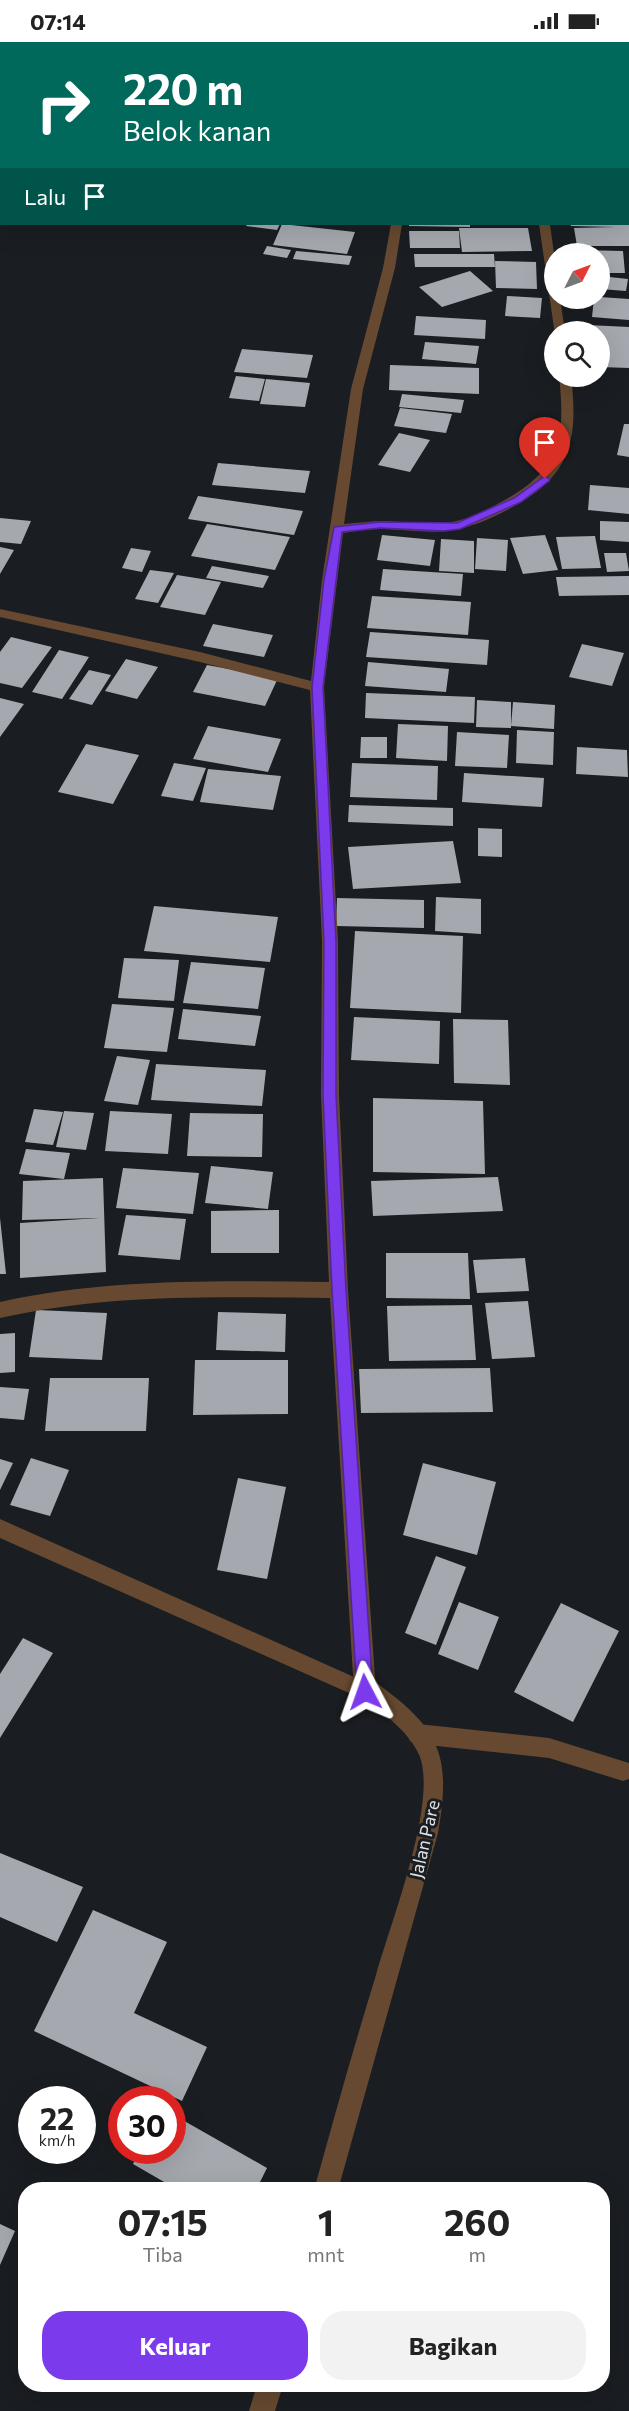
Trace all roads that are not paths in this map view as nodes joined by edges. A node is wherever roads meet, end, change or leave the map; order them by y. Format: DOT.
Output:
graph roads {
  1 [pos="396,225"];
  2 [pos="544,225"];
  3 [pos="557,321"];
  4 [pos="567,387"];
  5 [pos="337,529"];
  6 [pos="0,613"];
  7 [pos="317,687"];
  8 [pos="339,1290"];
  9 [pos="0,1310"];
  10 [pos="0,1528"];
  11 [pos="365,1692"];
  12 [pos="418,1734"];
  13 [pos="623,1771"];
  14 [pos="328,2182"];
  15 [pos="268,2392"];
  16 [pos="262,2411"];
  1 -- 5 [label="street"];
  2 -- 3 [label="street"];
  4 -- 5 [label="street"];
  5 -- 7 [label="street"];
  6 -- 7 [label="street"];
  7 -- 8 [label="street"];
  8 -- 9 [label="street"];
  8 -- 11 [label="street"];
  10 -- 11 [label="street, Jalan Pare"];
  11 -- 12 [label="street, Jalan Pare"];
  12 -- 13 [label="street"];
  12 -- 14 [label="street, Jalan Pare"];
  15 -- 16 [label="street"];
}
